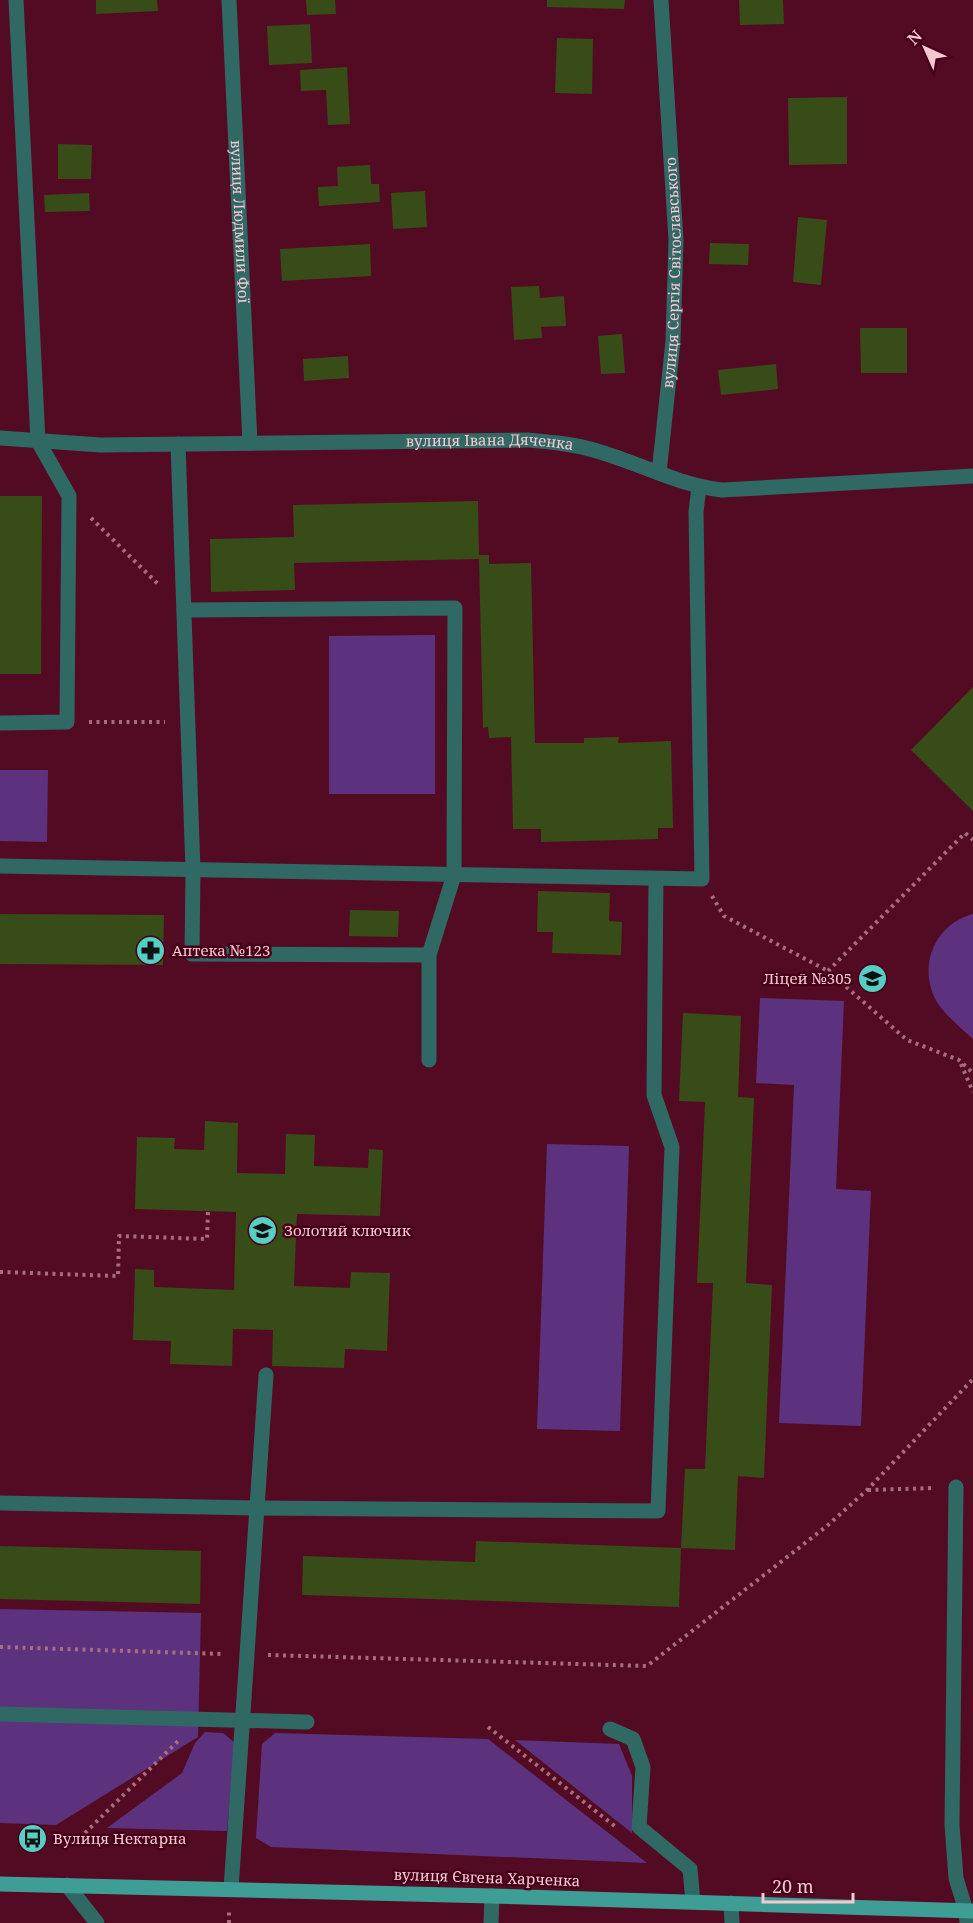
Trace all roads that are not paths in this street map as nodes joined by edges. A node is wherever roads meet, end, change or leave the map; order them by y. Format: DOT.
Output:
graph roads {
  1 [pos="15,0"];
  2 [pos="229,0"];
  3 [pos="661,0"];
  4 [pos="0,438"];
  5 [pos="38,441"];
  6 [pos="178,444"];
  7 [pos="250,444"];
  8 [pos="659,473"];
  9 [pos="973,476"];
  10 [pos="699,487"];
  11 [pos="184,610"];
  12 [pos="0,723"];
  13 [pos="0,866"];
  14 [pos="193,870"];
  15 [pos="454,875"];
  16 [pos="656,879"];
  17 [pos="429,956"];
  18 [pos="429,1060"];
  19 [pos="266,1375"];
  20 [pos="956,1487"];
  21 [pos="0,1503"];
  22 [pos="257,1508"];
  23 [pos="0,1714"];
  24 [pos="242,1720"];
  25 [pos="307,1722"];
  26 [pos="610,1729"];
  27 [pos="0,1884"];
  28 [pos="67,1885"];
  29 [pos="231,1889"];
  30 [pos="492,1896"];
  31 [pos="693,1902"];
  32 [pos="731,1903"];
  33 [pos="968,1915"];
  34 [pos="97,1923"];
  35 [pos="491,1923"];
  36 [pos="732,1923"];
  1 -- 5 [label="street"];
  2 -- 7 [label="street, вулиця Людмили Фої"];
  3 -- 8 [label="street, вулиця Сергія Світославського"];
  4 -- 5 [label="street, вулиця Івана Дяченка"];
  5 -- 6 [label="street, вулиця Івана Дяченка"];
  5 -- 12 [label="street"];
  6 -- 7 [label="street, вулиця Івана Дяченка"];
  6 -- 11 [label="street"];
  7 -- 8 [label="street, вулиця Івана Дяченка"];
  8 -- 10 [label="street, вулиця Івана Дяченка"];
  9 -- 10 [label="street, вулиця Івана Дяченка"];
  10 -- 16 [label="street"];
  11 -- 14 [label="street"];
  11 -- 15 [label="street"];
  13 -- 14 [label="street"];
  14 -- 15 [label="street"];
  14 -- 17 [label="street"];
  15 -- 16 [label="street"];
  15 -- 17 [label="street"];
  16 -- 22 [label="street"];
  17 -- 18 [label="street"];
  19 -- 22 [label="street"];
  20 -- 33 [label="street"];
  21 -- 22 [label="street"];
  22 -- 24 [label="street"];
  23 -- 24 [label="street"];
  24 -- 25 [label="street"];
  24 -- 29 [label="street"];
  26 -- 31 [label="street"];
  27 -- 28 [label="main road, вулиця Євгена Харченка"];
  28 -- 29 [label="main road, вулиця Євгена Харченка"];
  28 -- 34 [label="street"];
  29 -- 30 [label="main road, вулиця Євгена Харченка"];
  30 -- 31 [label="main road, вулиця Євгена Харченка"];
  30 -- 35 [label="street"];
  31 -- 32 [label="main road, вулиця Євгена Харченка"];
  32 -- 33 [label="main road, вулиця Євгена Харченка"];
  32 -- 36 [label="street"];
}
